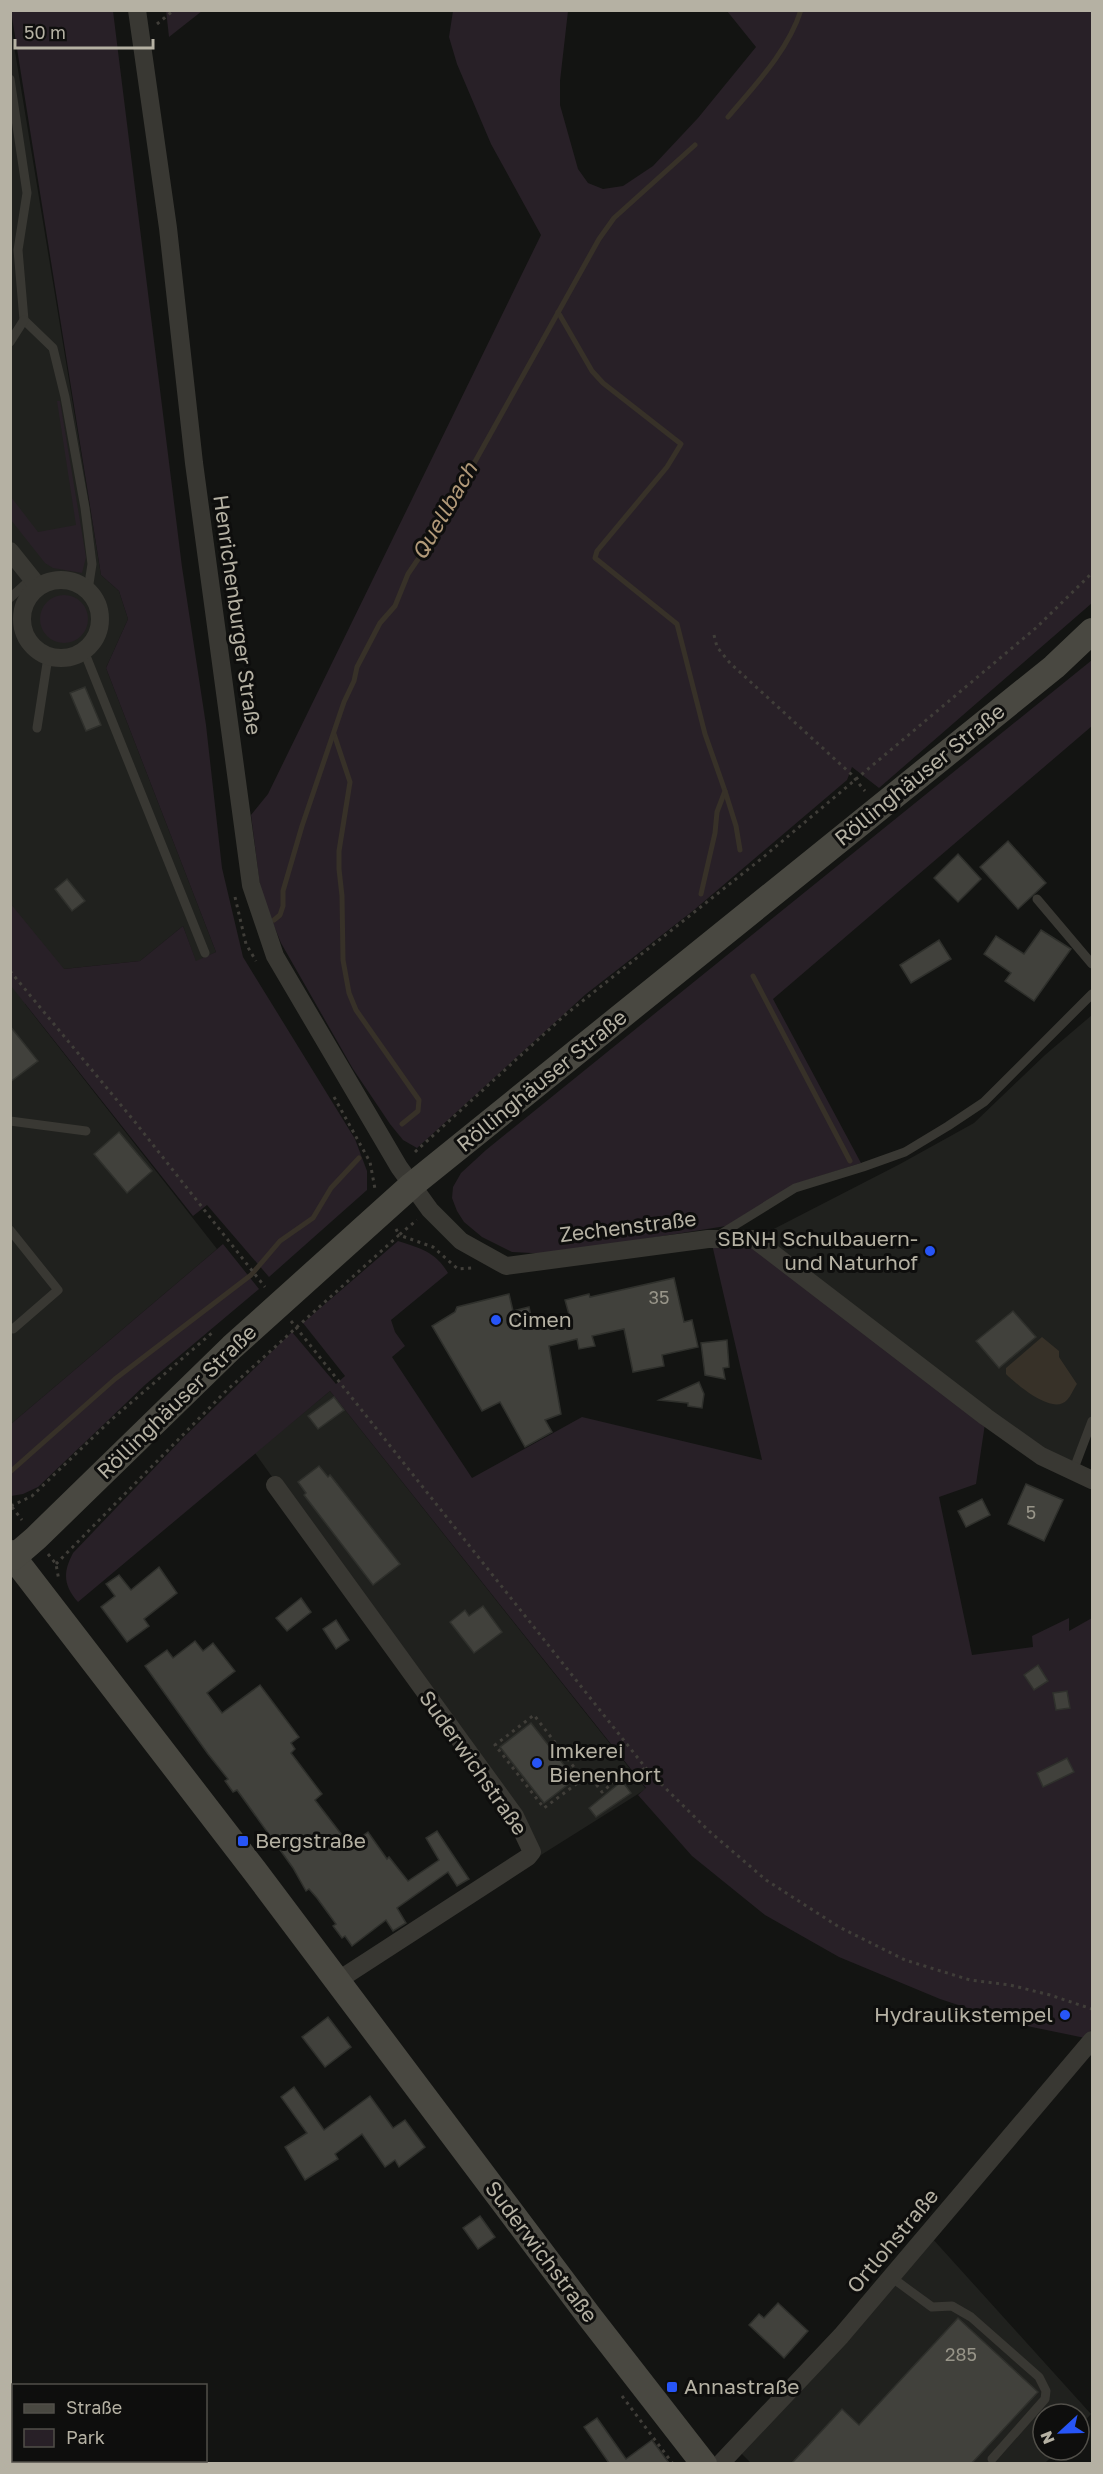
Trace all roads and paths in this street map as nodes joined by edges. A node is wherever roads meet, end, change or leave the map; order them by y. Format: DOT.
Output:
graph roads {
  1 [pos="137,10"];
  2 [pos="10,79"];
  3 [pos="14,250"];
  4 [pos="24,320"];
  5 [pos="10,342"];
  6 [pos="10,551"];
  7 [pos="1092,573"];
  8 [pos="35,582"];
  9 [pos="88,590"];
  10 [pos="10,598"];
  11 [pos="1092,631"];
  12 [pos="714,635"];
  13 [pos="84,651"];
  14 [pos="48,657"];
  15 [pos="37,728"];
  16 [pos="856,780"];
  17 [pos="879,808"];
  18 [pos="1037,899"];
  19 [pos="205,953"];
  20 [pos="1092,964"];
  21 [pos="10,971"];
  22 [pos="1092,994"];
  23 [pos="10,1121"];
  24 [pos="86,1131"];
  25 [pos="419,1149"];
  26 [pos="412,1185"];
  27 [pos="375,1189"];
  28 [pos="367,1197"];
  29 [pos="430,1210"];
  30 [pos="10,1230"];
  31 [pos="399,1235"];
  32 [pos="226,1239"];
  33 [pos="711,1240"];
  34 [pos="506,1266"];
  35 [pos="272,1282"];
  36 [pos="263,1290"];
  37 [pos="218,1328"];
  38 [pos="13,1329"];
  39 [pos="322,1360"];
  40 [pos="1092,1421"];
  41 [pos="1072,1471"];
  42 [pos="1092,1480"];
  43 [pos="275,1485"];
  44 [pos="11,1506"];
  45 [pos="12,1555"];
  46 [pos="56,1564"];
  47 [pos="645,1768"];
  48 [pos="583,1779"];
  49 [pos="337,1981"];
  50 [pos="1092,2009"];
  51 [pos="1092,2040"];
  52 [pos="891,2277"];
  53 [pos="992,2459"];
  54 [pos="704,2463"];
  55 [pos="720,2463"];
  1 -- 26 [label="street, Henrichenburger Straße"];
  2 -- 3 [label="lane"];
  3 -- 4 [label="lane"];
  4 -- 5 [label="lane"];
  4 -- 9 [label="lane"];
  6 -- 8 [label="street"];
  7 -- 16 [label="path"];
  8 -- 9 [label="street"];
  8 -- 10 [label="lane"];
  8 -- 14 [label="street"];
  9 -- 13 [label="street"];
  11 -- 17 [label="main road, Röllinghäuser Straße"];
  12 -- 16 [label="path"];
  13 -- 14 [label="street"];
  13 -- 19 [label="lane"];
  14 -- 15 [label="lane"];
  16 -- 17 [label="path"];
  16 -- 25 [label="path"];
  17 -- 26 [label="main road, Röllinghäuser Straße"];
  18 -- 20 [label="lane"];
  21 -- 32 [label="path"];
  22 -- 33 [label="lane"];
  23 -- 24 [label="lane"];
  26 -- 29 [label="street"];
  26 -- 45 [label="main road, Röllinghäuser Straße"];
  27 -- 28 [label="path"];
  29 -- 31 [label="path"];
  29 -- 34 [label="street"];
  30 -- 38 [label="lane"];
  31 -- 34 [label="path"];
  31 -- 46 [label="path"];
  33 -- 34 [label="street, Zechenstraße"];
  33 -- 41 [label="street, Zechenstraße"];
  35 -- 36 [label="path"];
  37 -- 44 [label="path"];
  39 -- 47 [label="path"];
  40 -- 41 [label="lane"];
  41 -- 42 [label="street, Zechenstraße"];
  43 -- 49 [label="street, Suderwichstraße"];
  45 -- 49 [label="main road, Suderwichstraße"];
  47 -- 48 [label="path"];
  47 -- 50 [label="path"];
  48 -- 48 [label="path"];
  49 -- 54 [label="main road, Suderwichstraße"];
  51 -- 52 [label="street, Ortlohstraße"];
  52 -- 53 [label="lane"];
  52 -- 55 [label="street, Ortlohstraße"];
}
